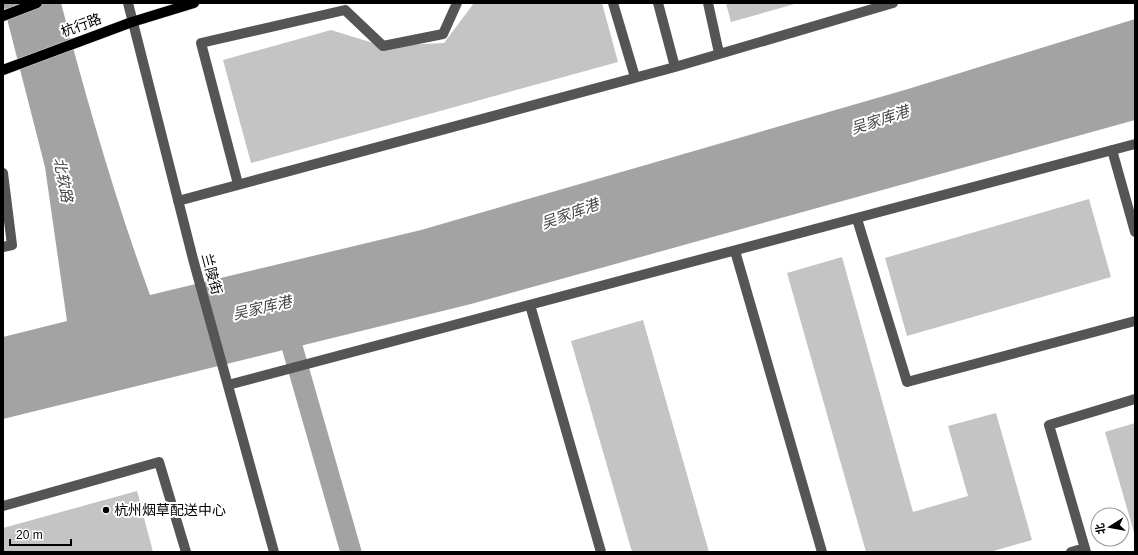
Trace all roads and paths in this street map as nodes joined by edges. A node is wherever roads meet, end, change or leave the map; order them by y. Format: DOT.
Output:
graph roads {
  1 [pos="38,3"];
  2 [pos="128,3"];
  3 [pos="194,3"];
  4 [pos="457,3"];
  5 [pos="613,3"];
  6 [pos="658,3"];
  7 [pos="708,3"];
  8 [pos="893,3"];
  9 [pos="3,16"];
  10 [pos="132,22"];
  11 [pos="719,53"];
  12 [pos="675,67"];
  13 [pos="5,69"];
  14 [pos="635,77"];
  15 [pos="1135,144"];
  16 [pos="1112,150"];
  17 [pos="3,173"];
  18 [pos="238,184"];
  19 [pos="178,200"];
  20 [pos="857,219"];
  21 [pos="1135,232"];
  22 [pos="3,247"];
  23 [pos="735,251"];
  24 [pos="530,305"];
  25 [pos="1135,321"];
  26 [pos="228,385"];
  27 [pos="1135,399"];
  28 [pos="3,506"];
  29 [pos="1085,550"];
  30 [pos="186,552"];
  31 [pos="274,552"];
  32 [pos="601,552"];
  33 [pos="822,552"];
  34 [pos="1071,552"];
  1 -- 9 [label="main road"];
  2 -- 10 [label="street, 兰陵街"];
  3 -- 10 [label="main road, 杭行路"];
  4 -- 18 [label="street"];
  5 -- 14 [label="street"];
  6 -- 12 [label="street"];
  7 -- 11 [label="street"];
  8 -- 11 [label="street"];
  10 -- 13 [label="main road, 杭行路"];
  10 -- 19 [label="street, 兰陵街"];
  11 -- 12 [label="street"];
  12 -- 14 [label="street"];
  14 -- 18 [label="street"];
  15 -- 16 [label="street"];
  16 -- 20 [label="street"];
  16 -- 21 [label="street"];
  17 -- 22 [label="street"];
  18 -- 19 [label="street"];
  19 -- 26 [label="street, 兰陵街"];
  20 -- 23 [label="street"];
  20 -- 25 [label="street"];
  23 -- 24 [label="street"];
  23 -- 33 [label="street"];
  24 -- 26 [label="street"];
  24 -- 32 [label="street"];
  26 -- 31 [label="street, 兰陵街"];
  27 -- 29 [label="street"];
  28 -- 30 [label="street"];
  29 -- 34 [label="street"];
}
